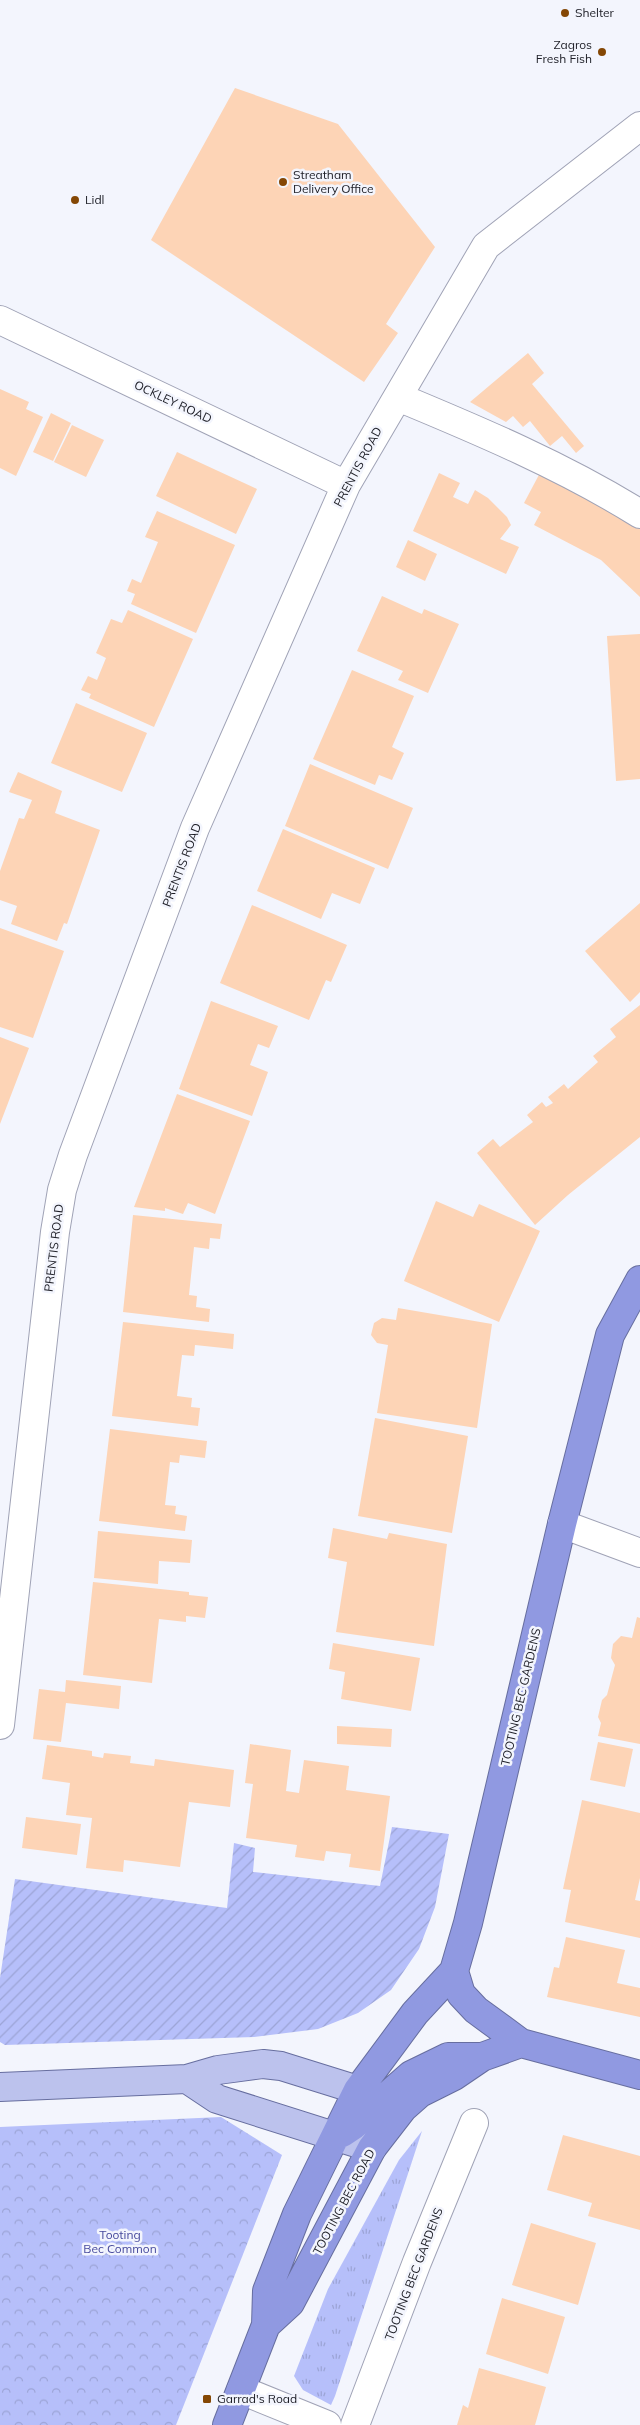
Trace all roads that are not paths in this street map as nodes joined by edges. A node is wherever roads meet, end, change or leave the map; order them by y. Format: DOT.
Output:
graph roads {
  1 [pos="640,126"];
  2 [pos="0,320"];
  3 [pos="398,397"];
  4 [pos="346,484"];
  5 [pos="640,514"];
  6 [pos="640,1280"];
  7 [pos="562,1524"];
  8 [pos="640,1552"];
  9 [pos="0,1725"];
  10 [pos="454,1971"];
  11 [pos="520,2043"];
  12 [pos="640,2075"];
  13 [pos="187,2079"];
  14 [pos="0,2086"];
  15 [pos="381,2099"];
  16 [pos="474,2123"];
  17 [pos="336,2137"];
  18 [pos="372,2148"];
  19 [pos="266,2325"];
  20 [pos="240,2390"];
  21 [pos="227,2425"];
  22 [pos="327,2425"];
  23 [pos="356,2425"];
  1 -- 3 [label="street, PRENTIS ROAD"];
  2 -- 4 [label="street, OCKLEY ROAD"];
  3 -- 4 [label="street, PRENTIS ROAD"];
  3 -- 5 [label="street"];
  4 -- 9 [label="street, PRENTIS ROAD"];
  6 -- 7 [label="highway, TOOTING BEC GARDENS"];
  7 -- 8 [label="street"];
  7 -- 10 [label="highway, TOOTING BEC GARDENS"];
  10 -- 11 [label="highway"];
  10 -- 15 [label="highway, TOOTING BEC GARDENS"];
  11 -- 12 [label="highway"];
  11 -- 15 [label="highway, TOOTING BEC ROAD"];
  13 -- 14 [label="main road"];
  13 -- 15 [label="main road"];
  13 -- 17 [label="main road"];
  15 -- 17 [label="highway, TOOTING BEC ROAD"];
  15 -- 18 [label="highway, TOOTING BEC ROAD"];
  16 -- 23 [label="street, TOOTING BEC GARDENS"];
  17 -- 18 [label="main road"];
  17 -- 19 [label="highway, TOOTING BEC ROAD"];
  18 -- 19 [label="highway, TOOTING BEC ROAD"];
  19 -- 20 [label="highway, TOOTING BEC ROAD"];
  20 -- 21 [label="highway, TOOTING BEC ROAD"];
  20 -- 22 [label="street"];
}
